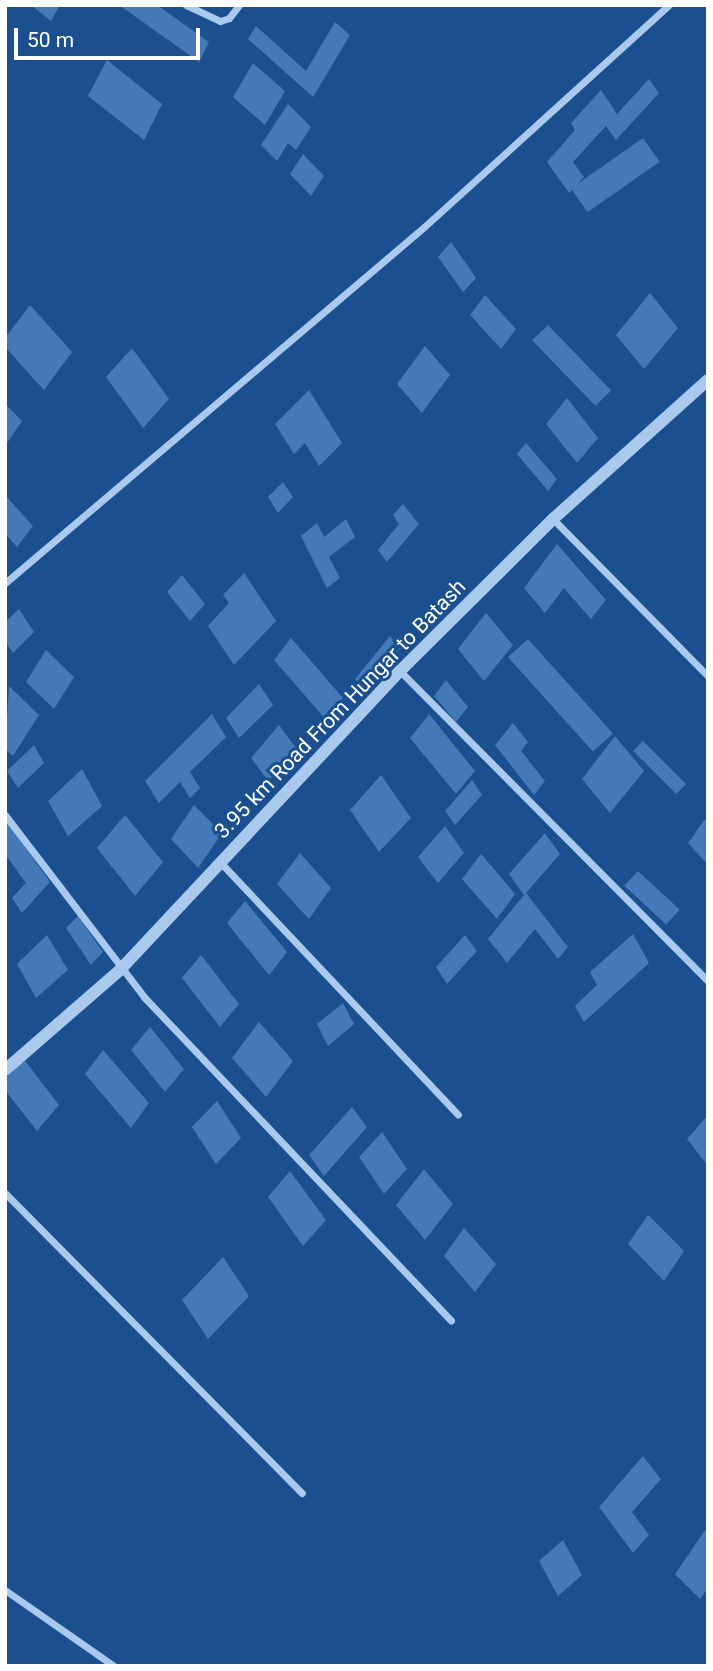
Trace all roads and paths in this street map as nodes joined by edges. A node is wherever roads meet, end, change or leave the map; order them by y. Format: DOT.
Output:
graph roads {
  1 [pos="186,5"];
  2 [pos="239,5"];
  3 [pos="669,5"];
  4 [pos="708,380"];
  5 [pos="553,519"];
  6 [pos="5,583"];
  7 [pos="400,671"];
  8 [pos="708,676"];
  9 [pos="5,815"];
  10 [pos="220,862"];
  11 [pos="120,970"];
  12 [pos="708,981"];
  13 [pos="5,1069"];
  14 [pos="458,1115"];
  15 [pos="5,1193"];
  16 [pos="451,1320"];
  17 [pos="302,1493"];
  18 [pos="5,1590"];
  19 [pos="114,1666"];
  1 -- 2 [label="street"];
  3 -- 6 [label="street"];
  4 -- 5 [label="street, 3.95 km Road From Hungar to Batash"];
  5 -- 7 [label="street, 3.95 km Road From Hungar to Batash"];
  5 -- 8 [label="street"];
  7 -- 10 [label="street, 3.95 km Road From Hungar to Batash"];
  7 -- 12 [label="street"];
  9 -- 11 [label="street"];
  10 -- 11 [label="street, 3.95 km Road From Hungar to Batash"];
  10 -- 14 [label="street"];
  11 -- 13 [label="street, 3.95 km Road From Hungar to Batash"];
  11 -- 16 [label="street"];
  15 -- 17 [label="street"];
  18 -- 19 [label="street"];
}
